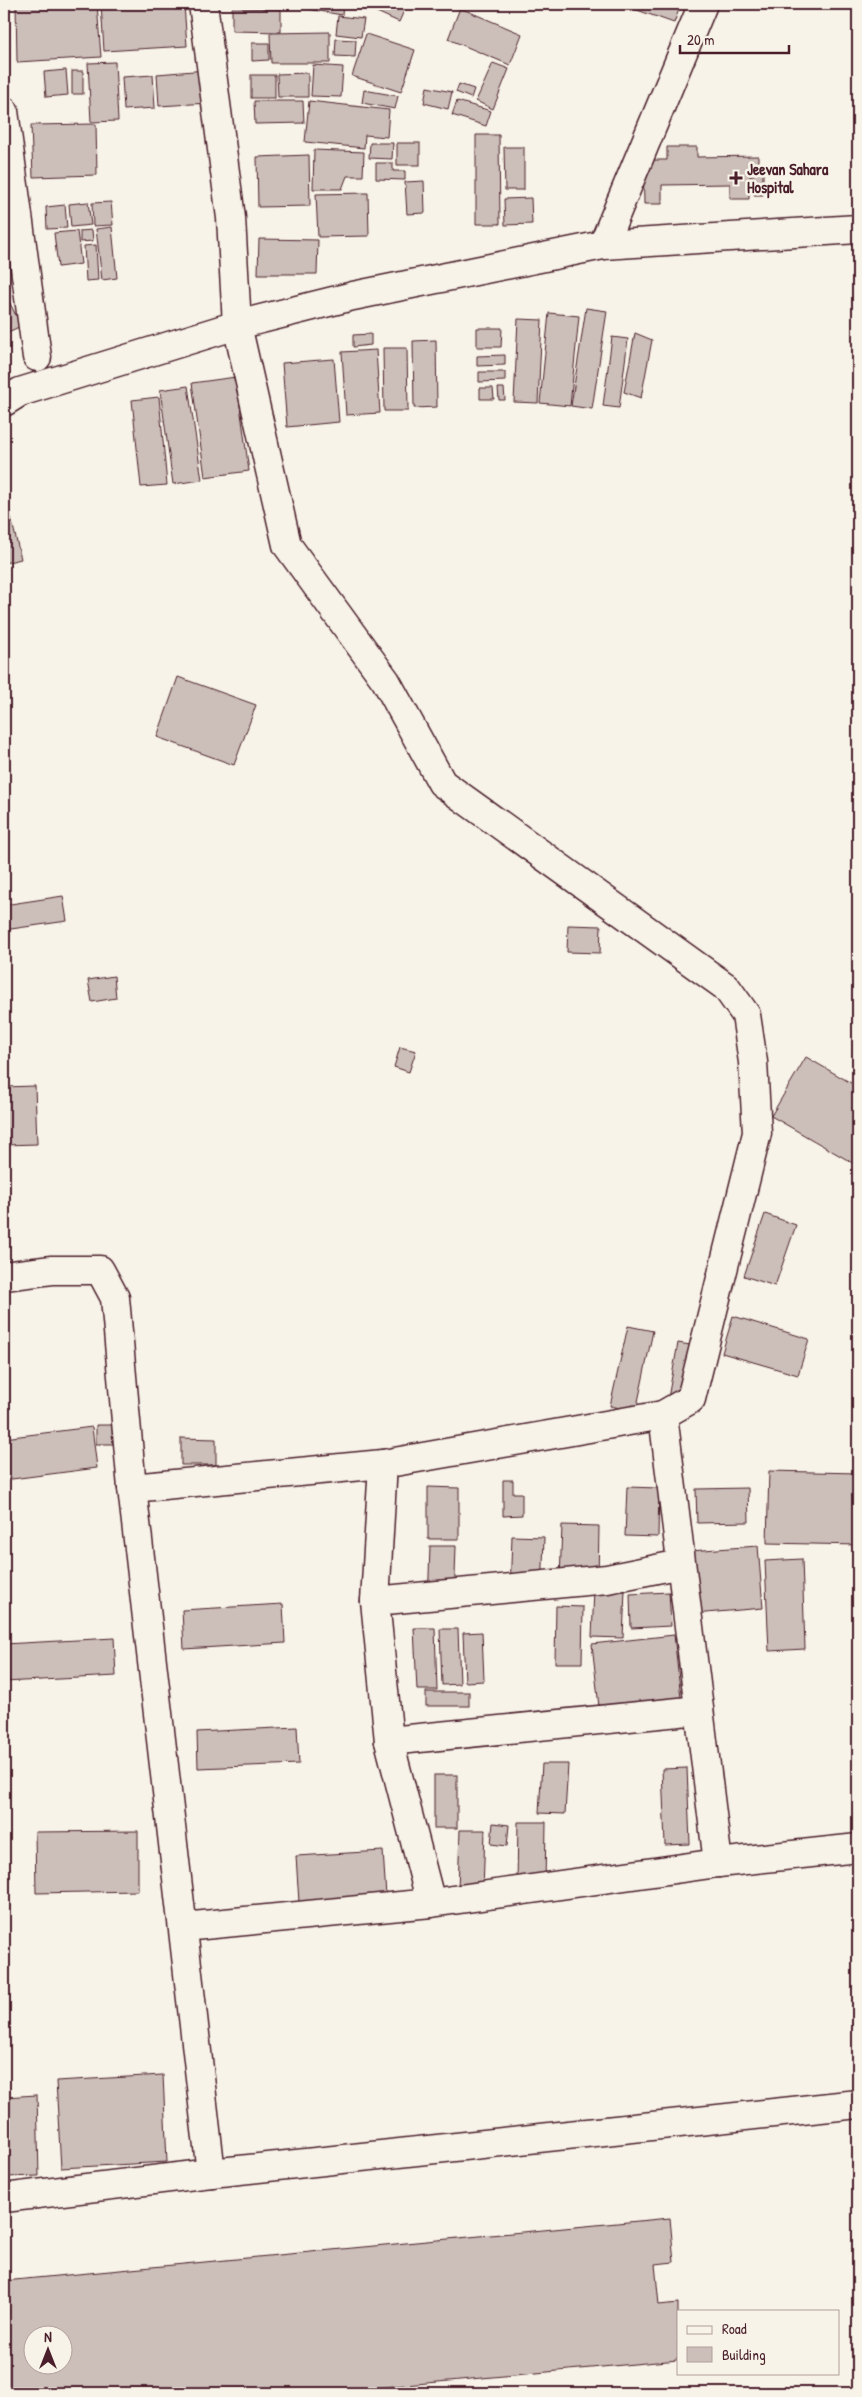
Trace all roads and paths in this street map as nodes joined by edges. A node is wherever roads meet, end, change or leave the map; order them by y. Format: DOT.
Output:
graph roads {
  1 [pos="203,4"];
  2 [pos="704,4"];
  3 [pos="4,111"];
  4 [pos="6,148"];
  5 [pos="858,229"];
  6 [pos="603,246"];
  7 [pos="237,325"];
  8 [pos="37,357"];
  9 [pos="4,402"];
  10 [pos="4,1276"];
  11 [pos="663,1414"];
  12 [pos="383,1464"];
  13 [pos="132,1488"];
  14 [pos="681,1564"];
  15 [pos="375,1602"];
  16 [pos="699,1710"];
  17 [pos="390,1741"];
  18 [pos="858,1848"];
  19 [pos="718,1864"];
  20 [pos="431,1903"];
  21 [pos="183,1927"];
  22 [pos="858,2104"];
  23 [pos="212,2173"];
  24 [pos="4,2198"];
  1 -- 7 [label="street"];
  2 -- 6 [label="street"];
  3 -- 4 [label="street"];
  4 -- 8 [label="street"];
  5 -- 6 [label="street"];
  6 -- 7 [label="street"];
  7 -- 9 [label="street"];
  7 -- 11 [label="street"];
  10 -- 13 [label="street"];
  11 -- 12 [label="street"];
  11 -- 14 [label="street"];
  12 -- 13 [label="street"];
  12 -- 15 [label="street"];
  13 -- 21 [label="street"];
  14 -- 15 [label="street"];
  14 -- 16 [label="street"];
  15 -- 17 [label="street"];
  16 -- 17 [label="street"];
  16 -- 19 [label="street"];
  17 -- 20 [label="street"];
  18 -- 19 [label="street"];
  19 -- 20 [label="street"];
  20 -- 21 [label="street"];
  21 -- 23 [label="street"];
  22 -- 23 [label="street"];
  23 -- 24 [label="street"];
}
